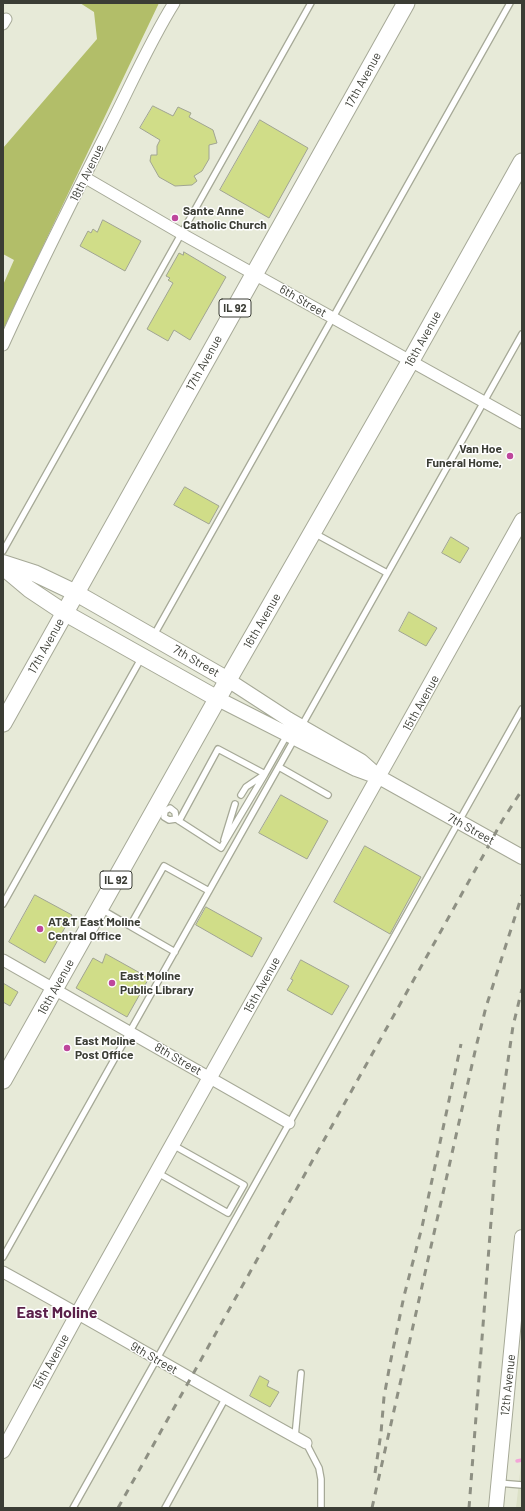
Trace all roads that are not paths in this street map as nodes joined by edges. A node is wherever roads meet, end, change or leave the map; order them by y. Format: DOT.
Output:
graph roads {
  1 [pos="174,3"];
  2 [pos="311,3"];
  3 [pos="406,3"];
  4 [pos="510,3"];
  5 [pos="522,162"];
  6 [pos="84,177"];
  7 [pos="182,234"];
  8 [pos="255,273"];
  9 [pos="332,317"];
  10 [pos="522,334"];
  11 [pos="3,345"];
  12 [pos="410,362"];
  13 [pos="484,402"];
  14 [pos="522,423"];
  15 [pos="522,520"];
  16 [pos="313,532"];
  17 [pos="3,551"];
  18 [pos="3,564"];
  19 [pos="3,567"];
  20 [pos="387,573"];
  21 [pos="76,593"];
  22 [pos="65,613"];
  23 [pos="153,637"];
  24 [pos="142,656"];
  25 [pos="228,680"];
  26 [pos="218,699"];
  27 [pos="522,709"];
  28 [pos="3,723"];
  29 [pos="295,733"];
  30 [pos="279,767"];
  31 [pos="265,774"];
  32 [pos="379,777"];
  33 [pos="241,795"];
  34 [pos="328,795"];
  35 [pos="235,804"];
  36 [pos="161,809"];
  37 [pos="177,820"];
  38 [pos="459,822"];
  39 [pos="222,848"];
  40 [pos="522,857"];
  41 [pos="209,892"];
  42 [pos="3,904"];
  43 [pos="100,909"];
  44 [pos="130,926"];
  45 [pos="175,952"];
  46 [pos="3,960"];
  47 [pos="55,989"];
  48 [pos="130,1031"];
  49 [pos="211,1077"];
  50 [pos="3,1080"];
  51 [pos="289,1123"];
  52 [pos="173,1145"];
  53 [pos="157,1172"];
  54 [pos="522,1237"];
  55 [pos="3,1257"];
  56 [pos="3,1272"];
  57 [pos="78,1314"];
  58 [pos="156,1359"];
  59 [pos="301,1373"];
  60 [pos="225,1399"];
  61 [pos="295,1437"];
  62 [pos="306,1443"];
  63 [pos="3,1451"];
  64 [pos="498,1484"];
  65 [pos="522,1485"];
  66 [pos="73,1508"];
  67 [pos="165,1508"];
  68 [pos="321,1508"];
  69 [pos="496,1508"];
  1 -- 6 [label="street, 18th Avenue"];
  2 -- 7 [label="lane"];
  3 -- 8 [label="main road, 17th Avenue / IL 92"];
  4 -- 9 [label="lane"];
  5 -- 12 [label="main road, 16th Avenue / IL 92"];
  6 -- 7 [label="street, 6th Street"];
  6 -- 11 [label="street, 18th Avenue"];
  7 -- 8 [label="street, 6th Street"];
  7 -- 17 [label="lane"];
  8 -- 9 [label="street, 6th Street"];
  8 -- 21 [label="main road, 17th Avenue / IL 92"];
  9 -- 12 [label="street, 6th Street"];
  9 -- 23 [label="lane"];
  10 -- 13 [label="lane"];
  12 -- 13 [label="street, 6th Street"];
  12 -- 16 [label="main road, 16th Avenue / IL 92"];
  13 -- 14 [label="street, 6th Street"];
  13 -- 20 [label="lane"];
  15 -- 32 [label="street, 15th Avenue"];
  16 -- 20 [label="lane"];
  16 -- 25 [label="main road, 16th Avenue / IL 92"];
  18 -- 21 [label="main road, 7th Street"];
  19 -- 22 [label="main road, 7th Street"];
  20 -- 29 [label="lane"];
  21 -- 22 [label="main road, 17th Avenue / IL 92"];
  21 -- 23 [label="main road, 7th Street"];
  22 -- 24 [label="main road, 7th Street"];
  22 -- 28 [label="main road, 17th Avenue / IL 92"];
  23 -- 25 [label="main road, 7th Street"];
  24 -- 26 [label="main road, 7th Street"];
  24 -- 42 [label="lane"];
  25 -- 26 [label="main road, 16th Avenue / IL 92"];
  25 -- 29 [label="street, 7th Street"];
  26 -- 29 [label="street, 7th Street"];
  26 -- 36 [label="main road, 16th Avenue / IL 92"];
  27 -- 38 [label="lane"];
  29 -- 30 [label="lane"];
  29 -- 31 [label="lane"];
  29 -- 32 [label="street, 7th Street"];
  30 -- 34 [label="lane"];
  30 -- 41 [label="lane"];
  31 -- 33 [label="lane"];
  31 -- 37 [label="lane"];
  31 -- 39 [label="lane"];
  32 -- 38 [label="street, 7th Street"];
  32 -- 49 [label="street, 15th Avenue"];
  35 -- 39 [label="lane"];
  36 -- 37 [label="lane"];
  36 -- 43 [label="main road, 16th Avenue / IL 92"];
  37 -- 39 [label="lane"];
  38 -- 40 [label="street, 7th Street"];
  38 -- 51 [label="lane"];
  41 -- 44 [label="lane"];
  41 -- 45 [label="lane"];
  43 -- 44 [label="lane"];
  43 -- 47 [label="main road, 16th Avenue / IL 92"];
  44 -- 45 [label="lane"];
  45 -- 48 [label="lane"];
  46 -- 47 [label="street, 8th Street"];
  47 -- 48 [label="street, 8th Street"];
  47 -- 50 [label="main road, 16th Avenue / IL 92"];
  48 -- 49 [label="street, 8th Street"];
  48 -- 55 [label="lane"];
  49 -- 51 [label="street, 8th Street"];
  49 -- 52 [label="street, 15th Avenue"];
  51 -- 58 [label="lane"];
  52 -- 53 [label="street, 15th Avenue"];
  52 -- 53 [label="lane"];
  53 -- 57 [label="street, 15th Avenue"];
  54 -- 64 [label="street, 12th Avenue"];
  56 -- 57 [label="street, 9th Street"];
  57 -- 58 [label="street, 9th Street"];
  57 -- 63 [label="street, 15th Avenue"];
  58 -- 60 [label="street, 9th Street"];
  58 -- 66 [label="lane"];
  59 -- 61 [label="lane"];
  60 -- 61 [label="street, 9th Street"];
  60 -- 67 [label="lane"];
  61 -- 62 [label="street, 9th Street"];
  62 -- 68 [label="lane"];
  64 -- 65 [label="lane"];
  64 -- 69 [label="street, 12th Avenue"];
}
